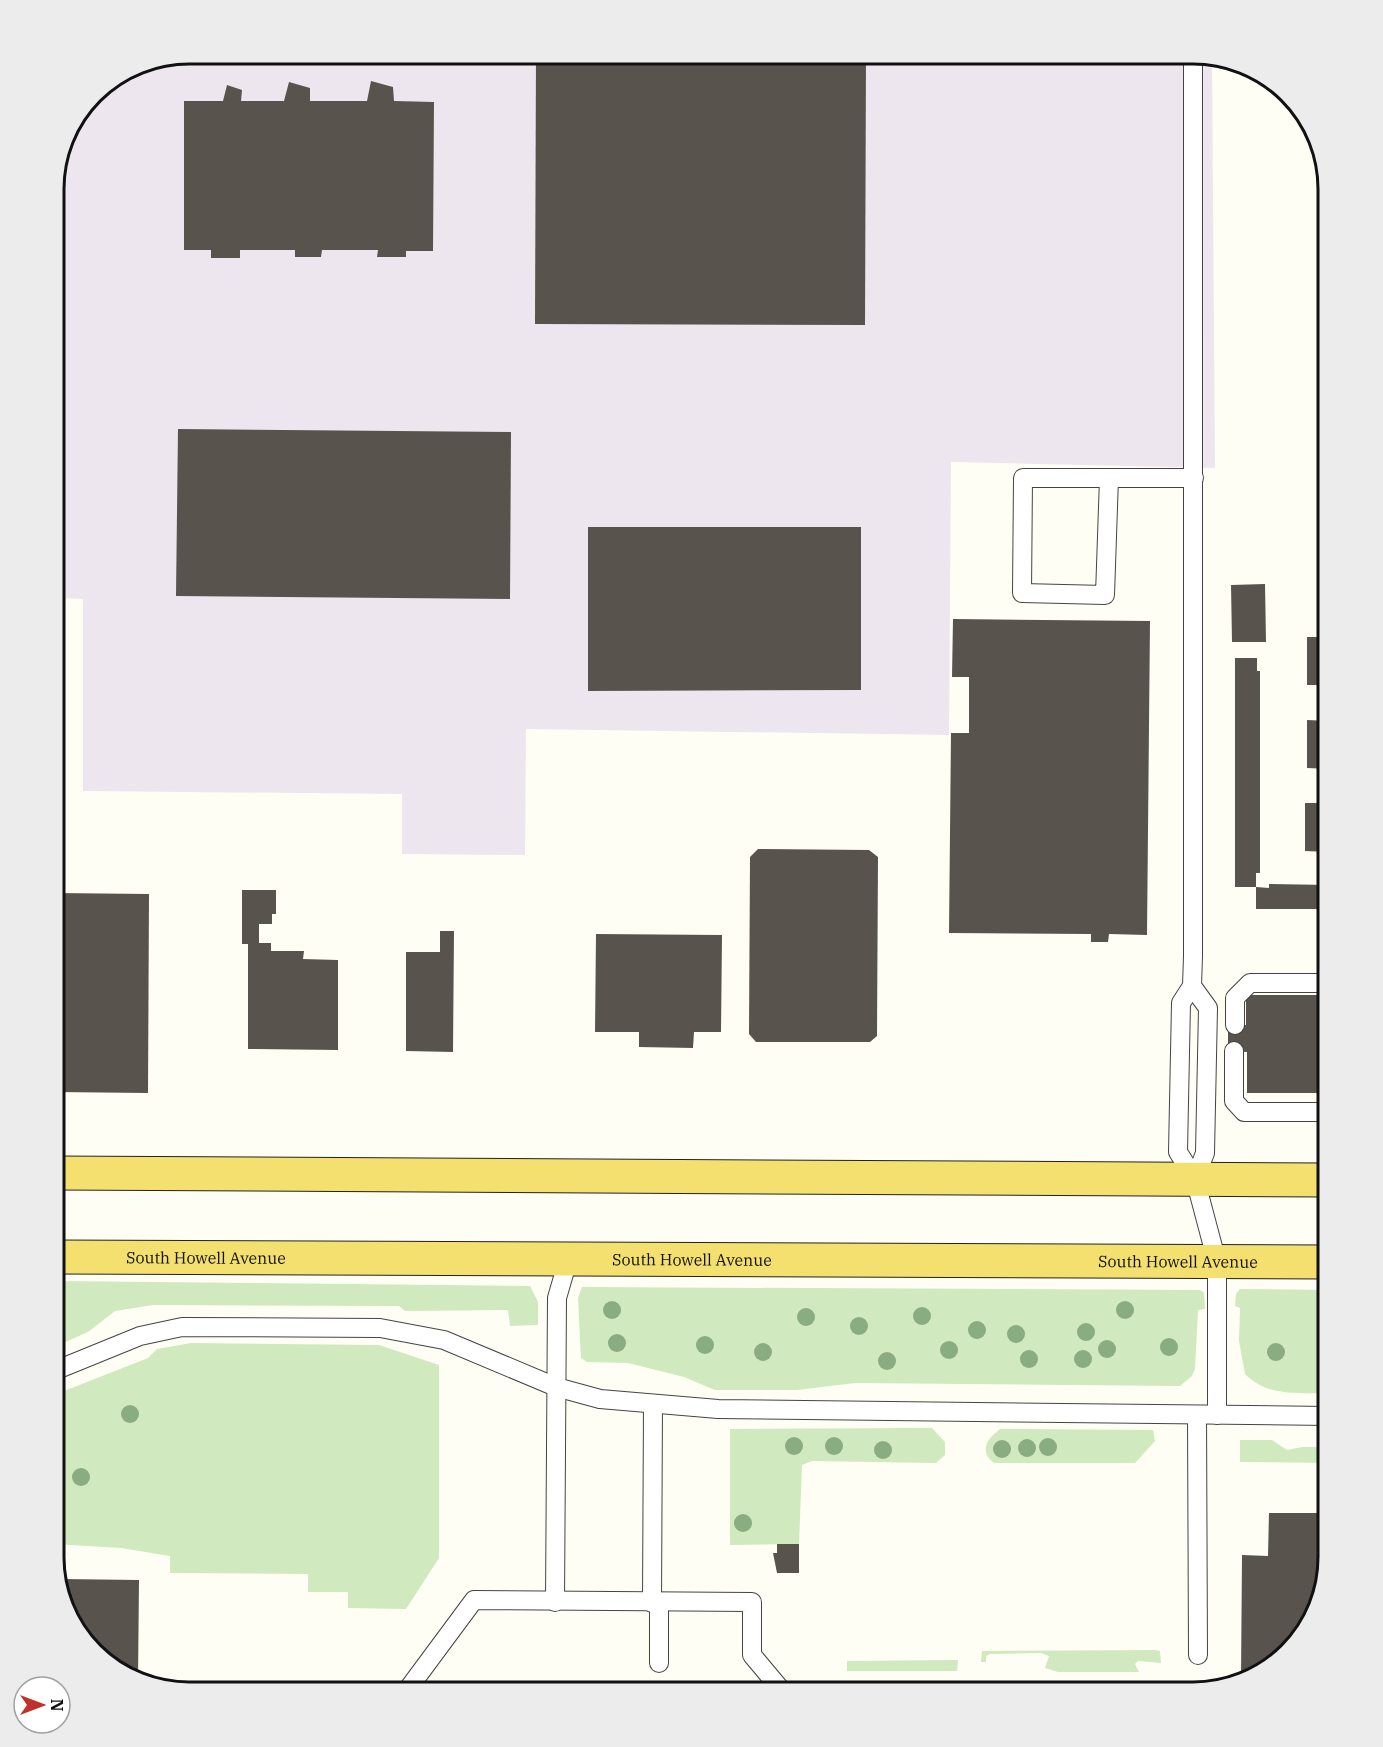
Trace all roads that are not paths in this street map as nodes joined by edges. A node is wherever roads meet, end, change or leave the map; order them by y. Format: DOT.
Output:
graph roads {
  1 [pos="1193,65"];
  2 [pos="1109,478"];
  3 [pos="1194,478"];
  4 [pos="1318,983"];
  5 [pos="1192,986"];
  6 [pos="1235,1025"];
  7 [pos="1234,1051"];
  8 [pos="1318,1112"];
  9 [pos="64,1173"];
  10 [pos="1195,1179"];
  11 [pos="1318,1180"];
  12 [pos="64,1257"];
  13 [pos="568,1260"];
  14 [pos="1216,1262"];
  15 [pos="1318,1262"];
  16 [pos="64,1367"];
  17 [pos="556,1387"];
  18 [pos="653,1404"];
  19 [pos="1197,1415"];
  20 [pos="1216,1415"];
  21 [pos="1318,1416"];
  22 [pos="555,1602"];
  23 [pos="656,1603"];
  24 [pos="1198,1655"];
  25 [pos="659,1663"];
  26 [pos="413,1682"];
  27 [pos="775,1682"];
  1 -- 3 [label="lane"];
  2 -- 2 [label="lane"];
  2 -- 3 [label="lane"];
  3 -- 5 [label="lane"];
  4 -- 6 [label="lane"];
  5 -- 10 [label="lane"];
  5 -- 10 [label="lane"];
  7 -- 8 [label="lane"];
  9 -- 10 [label="main road"];
  10 -- 11 [label="main road"];
  10 -- 14 [label="lane"];
  12 -- 13 [label="main road, South Howell Avenue"];
  13 -- 14 [label="main road, South Howell Avenue"];
  13 -- 17 [label="lane"];
  14 -- 15 [label="main road, South Howell Avenue"];
  14 -- 20 [label="lane"];
  16 -- 17 [label="lane"];
  17 -- 18 [label="lane"];
  17 -- 22 [label="lane"];
  18 -- 19 [label="lane"];
  18 -- 23 [label="lane"];
  19 -- 20 [label="lane"];
  19 -- 24 [label="lane"];
  20 -- 21 [label="lane"];
  22 -- 23 [label="lane"];
  22 -- 26 [label="lane"];
  23 -- 25 [label="lane"];
  23 -- 27 [label="lane"];
}
